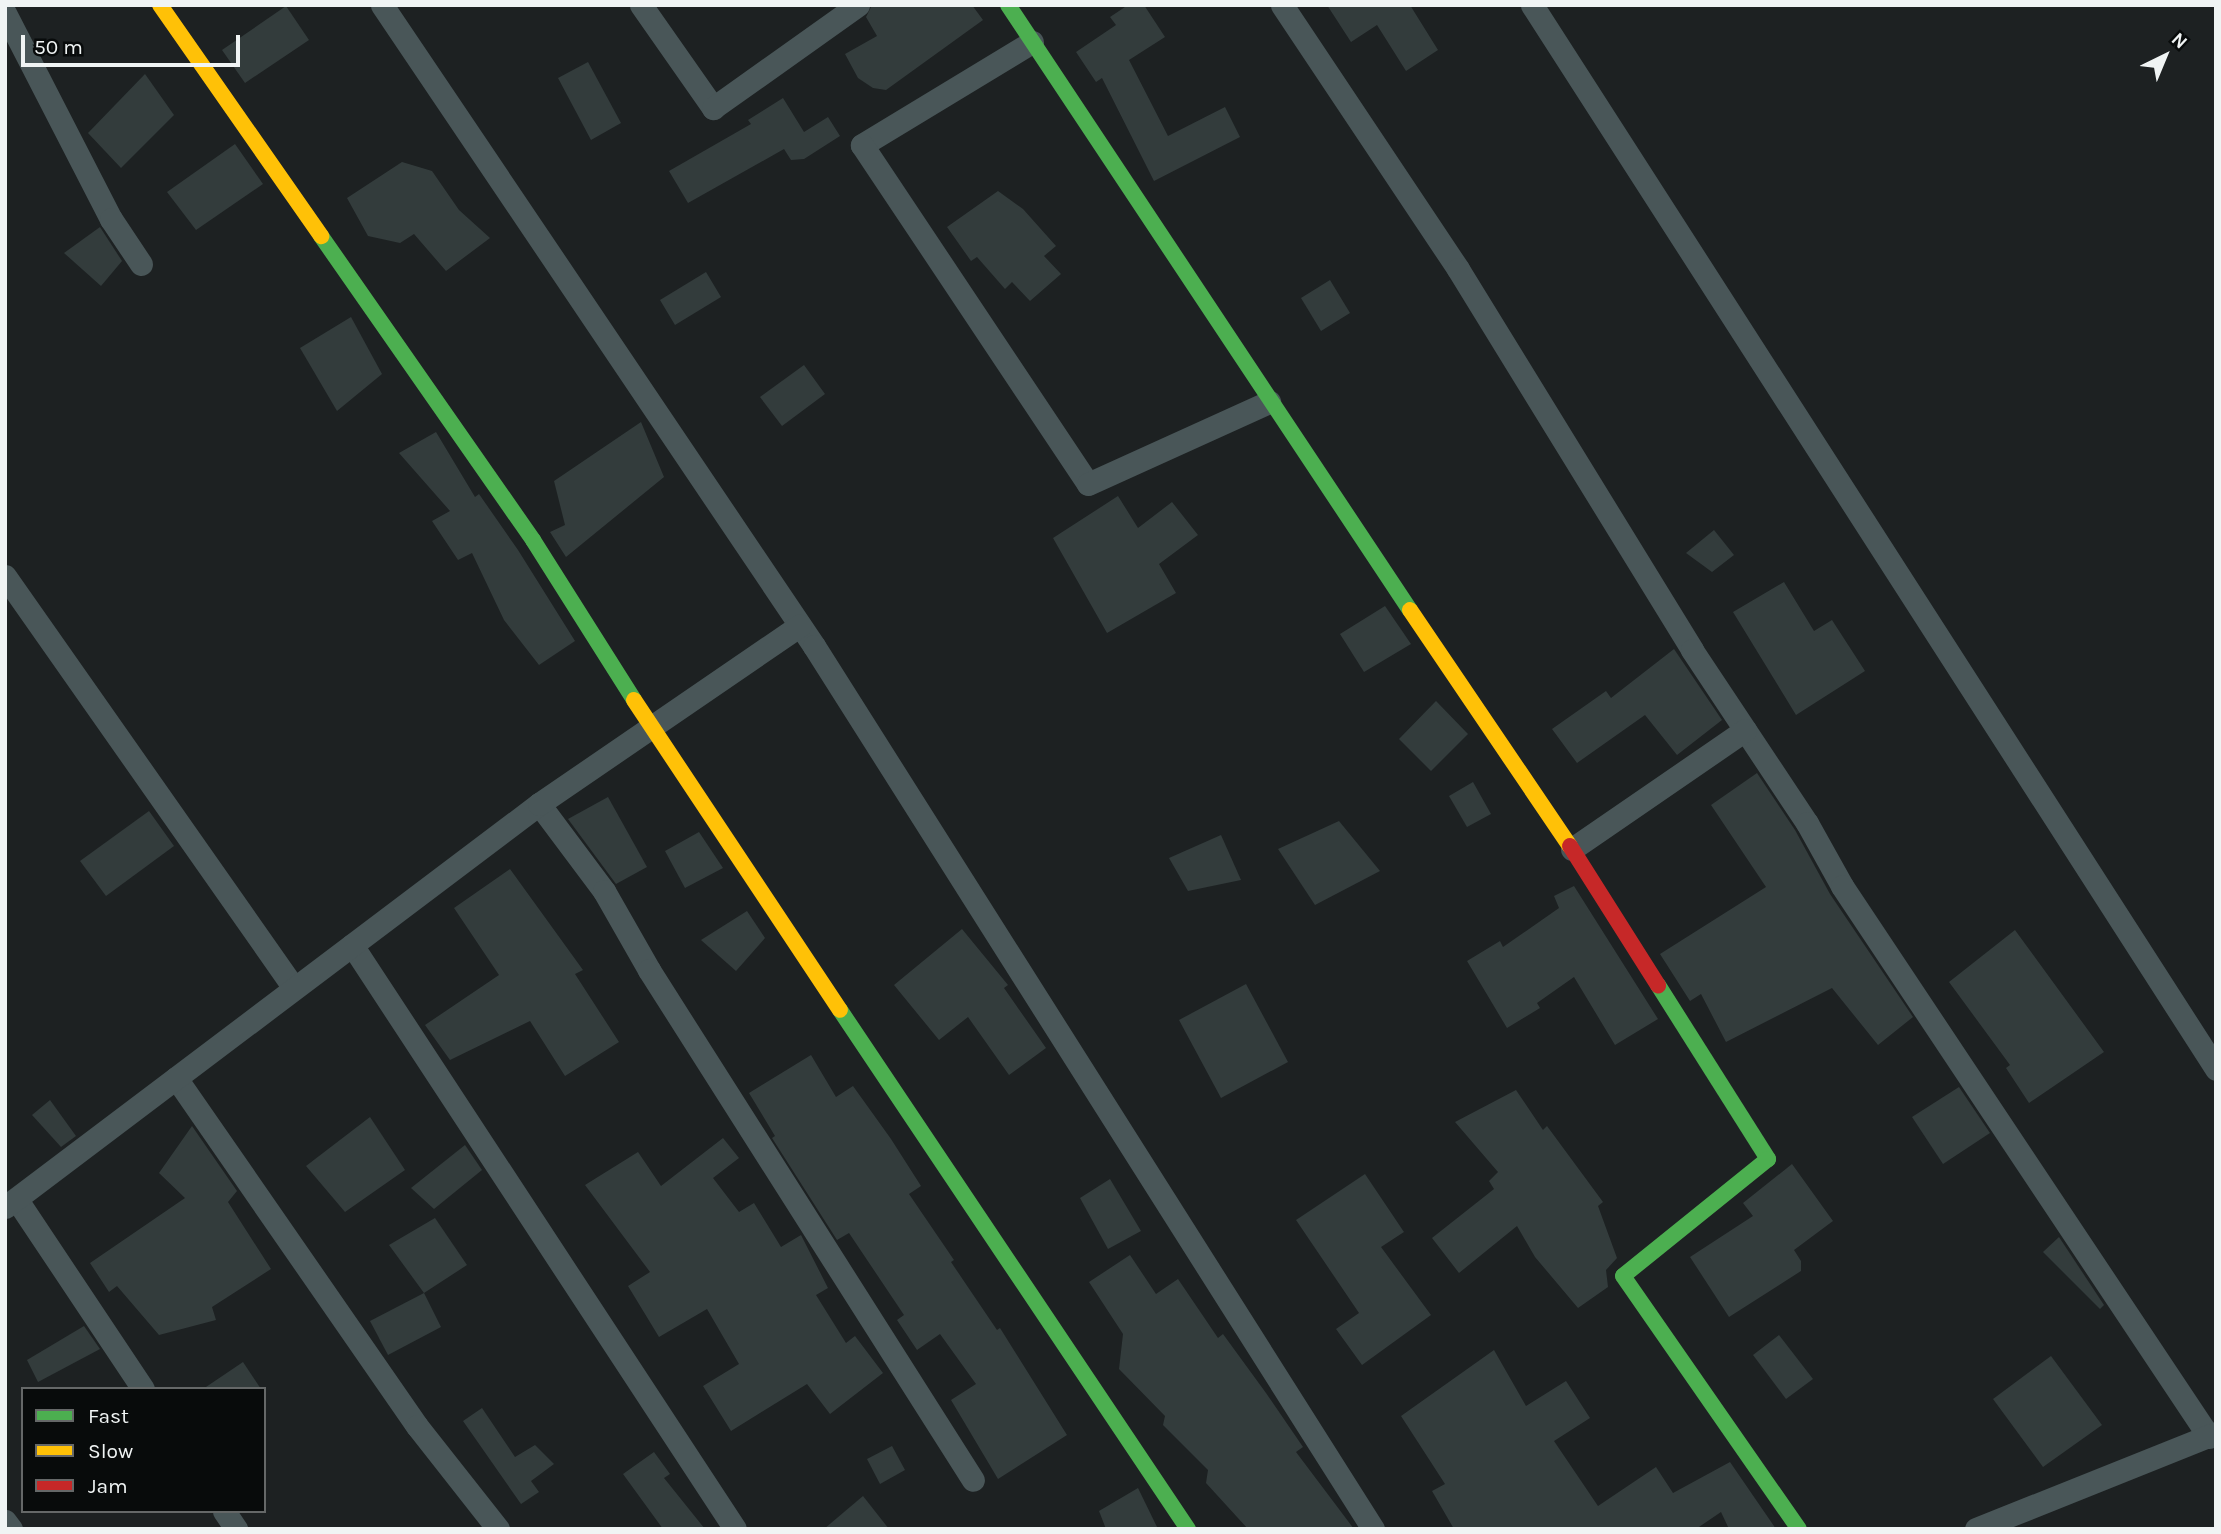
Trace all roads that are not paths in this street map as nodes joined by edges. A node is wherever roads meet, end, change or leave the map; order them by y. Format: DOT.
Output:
graph roads {
  1 [pos="160,5"];
  2 [pos="382,5"];
  3 [pos="641,5"];
  4 [pos="858,5"];
  5 [pos="1008,5"];
  6 [pos="1282,5"];
  7 [pos="1532,5"];
  8 [pos="5,13"];
  9 [pos="1032,42"];
  10 [pos="141,264"];
  11 [pos="1269,401"];
  12 [pos="5,576"];
  13 [pos="800,625"];
  14 [pos="652,729"];
  15 [pos="1745,730"];
  16 [pos="539,804"];
  17 [pos="1572,849"];
  18 [pos="352,945"];
  19 [pos="295,988"];
  20 [pos="2216,1069"];
  21 [pos="176,1079"];
  22 [pos="11,1204"];
  23 [pos="142,1387"];
  24 [pos="2212,1435"];
  25 [pos="973,1480"];
  26 [pos="225,1513"];
  27 [pos="5,1521"];
  28 [pos="2023,1521"];
  29 [pos="11,1529"];
  30 [pos="236,1529"];
  31 [pos="498,1529"];
  32 [pos="735,1529"];
  33 [pos="1188,1529"];
  34 [pos="1373,1529"];
  35 [pos="1800,1529"];
  36 [pos="1976,1529"];
  1 -- 14 [label="street"];
  2 -- 13 [label="street"];
  3 -- 4 [label="street"];
  5 -- 9 [label="street"];
  6 -- 15 [label="street"];
  7 -- 20 [label="street"];
  8 -- 10 [label="street"];
  9 -- 11 [label="street"];
  9 -- 11 [label="street"];
  11 -- 17 [label="street"];
  12 -- 19 [label="street"];
  13 -- 14 [label="street"];
  13 -- 34 [label="street"];
  14 -- 16 [label="street"];
  14 -- 33 [label="street"];
  15 -- 17 [label="street"];
  15 -- 24 [label="street"];
  16 -- 18 [label="street"];
  16 -- 25 [label="street"];
  17 -- 35 [label="street"];
  18 -- 19 [label="street"];
  18 -- 32 [label="street"];
  19 -- 21 [label="street"];
  21 -- 22 [label="street"];
  21 -- 31 [label="street"];
  22 -- 23 [label="street"];
  24 -- 28 [label="street"];
  26 -- 30 [label="street"];
  27 -- 29 [label="street"];
  28 -- 36 [label="street"];
}
